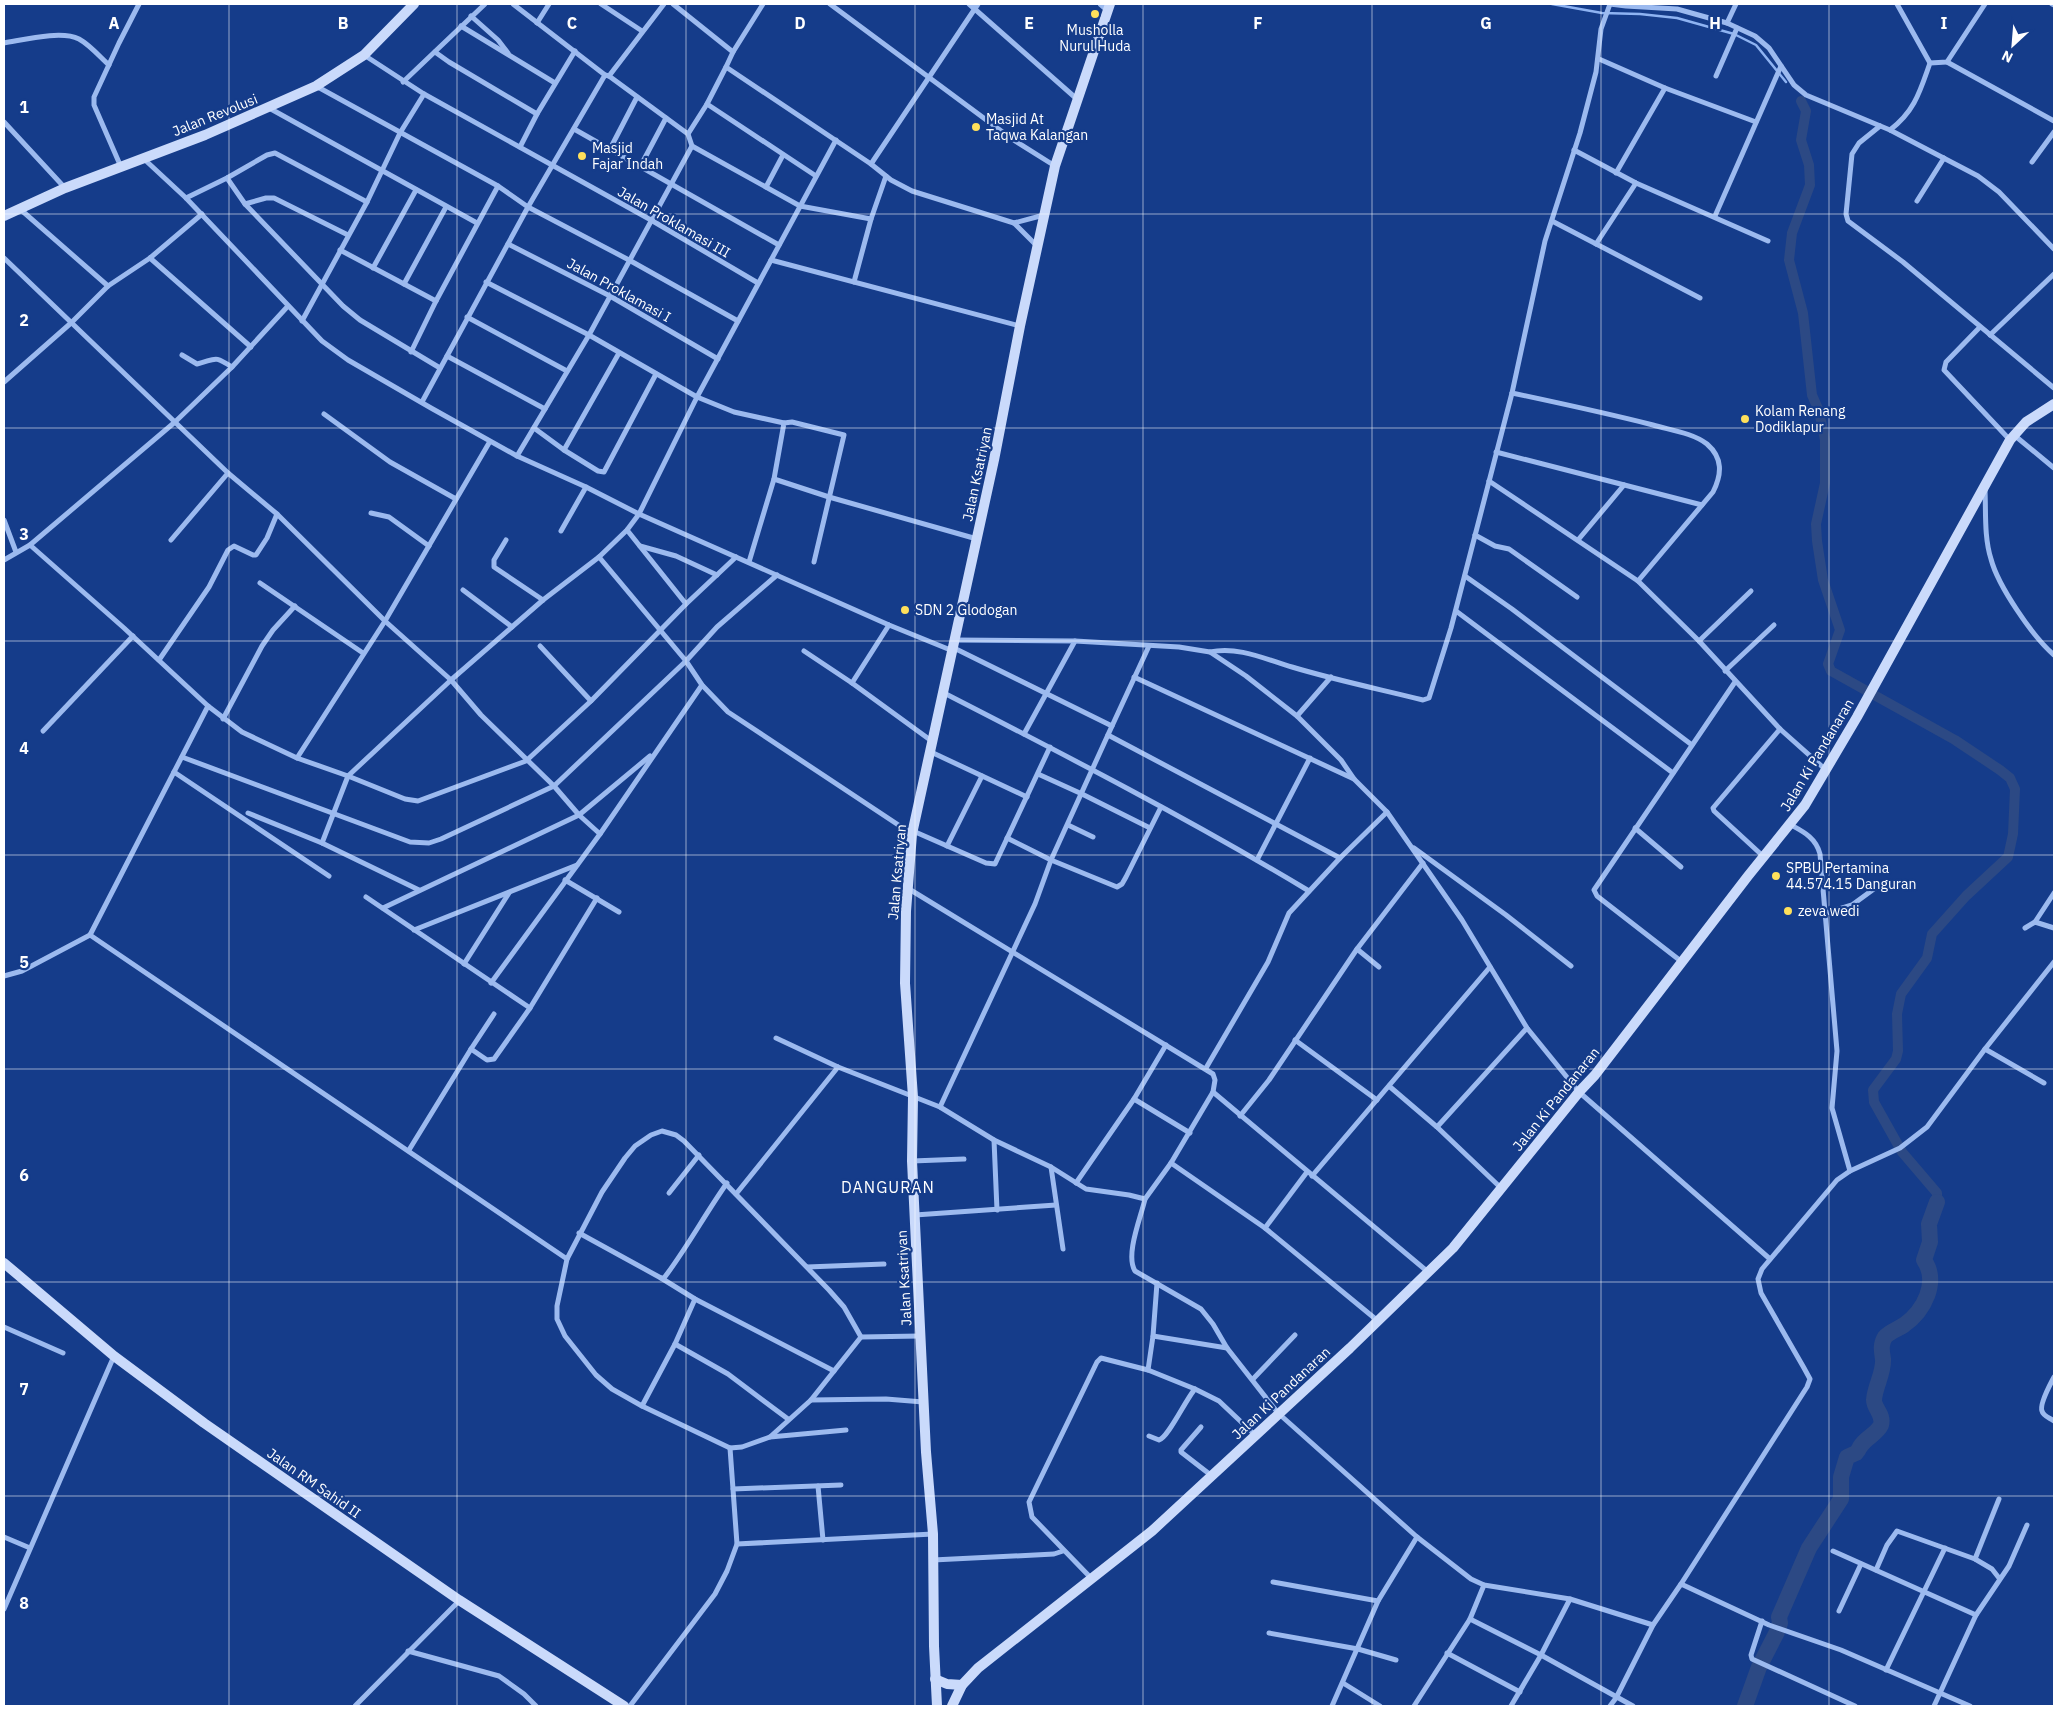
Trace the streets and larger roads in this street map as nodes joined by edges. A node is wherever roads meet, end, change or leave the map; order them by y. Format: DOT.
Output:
graph roads {
  1 [pos="139,4"];
  2 [pos="414,4"];
  3 [pos="484,4"];
  4 [pos="513,4"];
  5 [pos="549,4"];
  6 [pos="601,4"];
  7 [pos="664,4"];
  8 [pos="673,4"];
  9 [pos="763,4"];
  10 [pos="830,4"];
  11 [pos="970,4"];
  12 [pos="1610,4"];
  13 [pos="1736,4"];
  14 [pos="1897,4"];
  15 [pos="1985,4"];
  16 [pos="1627,5"];
  17 [pos="976,6"];
  18 [pos="1106,6"];
  19 [pos="471,16"];
  20 [pos="537,23"];
  21 [pos="1727,24"];
  22 [pos="461,26"];
  23 [pos="642,31"];
  24 [pos="1736,32"];
  25 [pos="4,43"];
  26 [pos="575,51"];
  27 [pos="435,52"];
  28 [pos="733,52"];
  29 [pos="508,53"];
  30 [pos="364,55"];
  31 [pos="1598,59"];
  32 [pos="1931,62"];
  33 [pos="1945,62"];
  34 [pos="109,65"];
  35 [pos="726,67"];
  36 [pos="1780,69"];
  37 [pos="607,76"];
  38 [pos="1716,76"];
  39 [pos="930,77"];
  40 [pos="403,82"];
  41 [pos="555,83"];
  42 [pos="316,86"];
  43 [pos="1665,88"];
  44 [pos="424,94"];
  45 [pos="637,97"];
  46 [pos="1078,100"];
  47 [pos="707,104"];
  48 [pos="269,108"];
  49 [pos="536,114"];
  50 [pos="666,118"];
  51 [pos="2054,121"];
  52 [pos="4,122"];
  53 [pos="1756,122"];
  54 [pos="1880,126"];
  55 [pos="574,129"];
  56 [pos="1892,131"];
  57 [pos="2054,132"];
  58 [pos="400,133"];
  59 [pos="688,134"];
  60 [pos="836,140"];
  61 [pos="692,146"];
  62 [pos="520,147"];
  63 [pos="610,150"];
  64 [pos="1574,150"];
  65 [pos="783,155"];
  66 [pos="143,158"];
  67 [pos="1944,158"];
  68 [pos="2032,162"];
  69 [pos="871,164"];
  70 [pos="552,166"];
  71 [pos="1055,166"];
  72 [pos="640,167"];
  73 [pos="121,168"];
  74 [pos="383,171"];
  75 [pos="1616,173"];
  76 [pos="816,176"];
  77 [pos="886,176"];
  78 [pos="227,178"];
  79 [pos="1636,183"];
  80 [pos="670,184"];
  81 [pos="498,186"];
  82 [pos="766,187"];
  83 [pos="65,188"];
  84 [pos="416,190"];
  85 [pos="186,198"];
  86 [pos="1917,201"];
  87 [pos="367,202"];
  88 [pos="245,204"];
  89 [pos="446,206"];
  90 [pos="800,206"];
  91 [pos="528,207"];
  92 [pos="19,209"];
  93 [pos="202,214"];
  94 [pos="4,215"];
  95 [pos="1044,215"];
  96 [pos="1715,216"];
  97 [pos="872,218"];
  98 [pos="651,220"];
  99 [pos="1552,221"];
  100 [pos="477,223"];
  101 [pos="1014,223"];
  102 [pos="348,235"];
  103 [pos="1768,241"];
  104 [pos="508,244"];
  105 [pos="1596,244"];
  106 [pos="779,245"];
  107 [pos="1037,246"];
  108 [pos="2054,249"];
  109 [pos="340,250"];
  110 [pos="4,258"];
  111 [pos="150,258"];
  112 [pos="629,260"];
  113 [pos="771,260"];
  114 [pos="373,268"];
  115 [pos="2054,274"];
  116 [pos="486,282"];
  117 [pos="854,282"];
  118 [pos="758,283"];
  119 [pos="404,284"];
  120 [pos="108,286"];
  121 [pos="322,286"];
  122 [pos="610,296"];
  123 [pos="1700,298"];
  124 [pos="436,301"];
  125 [pos="288,306"];
  126 [pos="467,317"];
  127 [pos="302,321"];
  128 [pos="738,321"];
  129 [pos="71,323"];
  130 [pos="1020,326"];
  131 [pos="1980,327"];
  132 [pos="1990,335"];
  133 [pos="589,336"];
  134 [pos="252,347"];
  135 [pos="411,352"];
  136 [pos="619,353"];
  137 [pos="182,355"];
  138 [pos="447,356"];
  139 [pos="718,359"];
  140 [pos="232,367"];
  141 [pos="440,368"];
  142 [pos="567,371"];
  143 [pos="656,374"];
  144 [pos="4,382"];
  145 [pos="2054,388"];
  146 [pos="1512,392"];
  147 [pos="697,397"];
  148 [pos="422,402"];
  149 [pos="2054,404"];
  150 [pos="545,409"];
  151 [pos="324,414"];
  152 [pos="174,422"];
  153 [pos="784,423"];
  154 [pos="534,428"];
  155 [pos="2012,437"];
  156 [pos="490,442"];
  157 [pos="564,450"];
  158 [pos="1496,452"];
  159 [pos="517,456"];
  160 [pos="2054,468"];
  161 [pos="228,473"];
  162 [pos="774,479"];
  163 [pos="1489,481"];
  164 [pos="1624,485"];
  165 [pos="586,487"];
  166 [pos="1985,487"];
  167 [pos="829,497"];
  168 [pos="456,499"];
  169 [pos="1702,505"];
  170 [pos="371,513"];
  171 [pos="277,514"];
  172 [pos="639,514"];
  173 [pos="4,520"];
  174 [pos="627,530"];
  175 [pos="561,531"];
  176 [pos="1475,535"];
  177 [pos="977,539"];
  178 [pos="171,540"];
  179 [pos="506,540"];
  180 [pos="1578,540"];
  181 [pos="30,545"];
  182 [pos="429,546"];
  183 [pos="639,546"];
  184 [pos="16,552"];
  185 [pos="599,557"];
  186 [pos="736,557"];
  187 [pos="4,560"];
  188 [pos="750,562"];
  189 [pos="814,562"];
  190 [pos="717,575"];
  191 [pos="776,575"];
  192 [pos="1465,576"];
  193 [pos="1638,581"];
  194 [pos="260,583"];
  195 [pos="463,590"];
  196 [pos="1751,591"];
  197 [pos="1577,597"];
  198 [pos="543,600"];
  199 [pos="686,604"];
  200 [pos="294,606"];
  201 [pos="1456,611"];
  202 [pos="385,621"];
  203 [pos="889,625"];
  204 [pos="1774,626"];
  205 [pos="512,627"];
  206 [pos="661,632"];
  207 [pos="133,636"];
  208 [pos="1075,641"];
  209 [pos="1699,642"];
  210 [pos="540,646"];
  211 [pos="1149,646"];
  212 [pos="954,647"];
  213 [pos="804,651"];
  214 [pos="363,652"];
  215 [pos="1210,652"];
  216 [pos="2054,655"];
  217 [pos="159,660"];
  218 [pos="686,661"];
  219 [pos="1725,671"];
  220 [pos="1331,676"];
  221 [pos="1134,677"];
  222 [pos="451,680"];
  223 [pos="1735,682"];
  224 [pos="852,683"];
  225 [pos="702,685"];
  226 [pos="1047,692"];
  227 [pos="944,693"];
  228 [pos="591,701"];
  229 [pos="208,706"];
  230 [pos="1296,716"];
  231 [pos="223,719"];
  232 [pos="1112,726"];
  233 [pos="1780,729"];
  234 [pos="43,731"];
  235 [pos="1024,734"];
  236 [pos="1108,735"];
  237 [pos="1692,745"];
  238 [pos="932,747"];
  239 [pos="1050,747"];
  240 [pos="654,753"];
  241 [pos="182,757"];
  242 [pos="297,758"];
  243 [pos="1310,758"];
  244 [pos="526,761"];
  245 [pos="1093,770"];
  246 [pos="1827,770"];
  247 [pos="174,772"];
  248 [pos="1672,773"];
  249 [pos="1038,774"];
  250 [pos="348,776"];
  251 [pos="982,776"];
  252 [pos="1354,779"];
  253 [pos="554,786"];
  254 [pos="1082,794"];
  255 [pos="1027,798"];
  256 [pos="1161,807"];
  257 [pos="1387,812"];
  258 [pos="248,813"];
  259 [pos="334,814"];
  260 [pos="579,815"];
  261 [pos="1277,824"];
  262 [pos="1068,825"];
  263 [pos="1791,825"];
  264 [pos="1150,828"];
  265 [pos="1635,828"];
  266 [pos="913,833"];
  267 [pos="600,834"];
  268 [pos="1093,837"];
  269 [pos="1008,838"];
  270 [pos="322,843"];
  271 [pos="1410,844"];
  272 [pos="947,846"];
  273 [pos="1764,857"];
  274 [pos="1340,858"];
  275 [pos="1051,860"];
  276 [pos="1257,860"];
  277 [pos="1423,863"];
  278 [pos="577,864"];
  279 [pos="1681,867"];
  280 [pos="329,876"];
  281 [pos="565,880"];
  282 [pos="1878,886"];
  283 [pos="907,888"];
  284 [pos="419,890"];
  285 [pos="509,892"];
  286 [pos="1309,892"];
  287 [pos="2054,893"];
  288 [pos="366,897"];
  289 [pos="597,898"];
  290 [pos="383,908"];
  291 [pos="619,912"];
  292 [pos="1826,913"];
  293 [pos="2035,922"];
  294 [pos="2025,928"];
  295 [pos="2054,928"];
  296 [pos="414,930"];
  297 [pos="90,935"];
  298 [pos="1357,949"];
  299 [pos="1013,952"];
  300 [pos="1682,962"];
  301 [pos="2054,962"];
  302 [pos="464,964"];
  303 [pos="1571,966"];
  304 [pos="1379,967"];
  305 [pos="1490,967"];
  306 [pos="4,977"];
  307 [pos="491,983"];
  308 [pos="530,1008"];
  309 [pos="494,1014"];
  310 [pos="1527,1028"];
  311 [pos="776,1038"];
  312 [pos="1296,1040"];
  313 [pos="1166,1045"];
  314 [pos="471,1049"];
  315 [pos="1985,1049"];
  316 [pos="838,1067"];
  317 [pos="1206,1068"];
  318 [pos="2044,1083"];
  319 [pos="1389,1086"];
  320 [pos="1213,1092"];
  321 [pos="1579,1092"];
  322 [pos="913,1097"];
  323 [pos="1134,1099"];
  324 [pos="1377,1100"];
  325 [pos="940,1106"];
  326 [pos="1240,1116"];
  327 [pos="1437,1127"];
  328 [pos="1190,1133"];
  329 [pos="994,1140"];
  330 [pos="409,1150"];
  331 [pos="699,1155"];
  332 [pos="912,1160"];
  333 [pos="964,1160"];
  334 [pos="1171,1163"];
  335 [pos="1051,1167"];
  336 [pos="1850,1171"];
  337 [pos="1306,1172"];
  338 [pos="1312,1176"];
  339 [pos="727,1183"];
  340 [pos="1076,1184"];
  341 [pos="1502,1188"];
  342 [pos="669,1193"];
  343 [pos="736,1194"];
  344 [pos="1145,1199"];
  345 [pos="1056,1205"];
  346 [pos="997,1210"];
  347 [pos="915,1215"];
  348 [pos="1265,1228"];
  349 [pos="579,1233"];
  350 [pos="1063,1249"];
  351 [pos="567,1259"];
  352 [pos="1770,1259"];
  353 [pos="4,1263"];
  354 [pos="884,1264"];
  355 [pos="807,1267"];
  356 [pos="1428,1273"];
  357 [pos="661,1278"];
  358 [pos="1157,1283"];
  359 [pos="695,1299"];
  360 [pos="1378,1321"];
  361 [pos="4,1327"];
  362 [pos="1296,1335"];
  363 [pos="861,1336"];
  364 [pos="921,1336"];
  365 [pos="1153,1336"];
  366 [pos="675,1344"];
  367 [pos="1227,1348"];
  368 [pos="63,1353"];
  369 [pos="114,1356"];
  370 [pos="1148,1370"];
  371 [pos="834,1371"];
  372 [pos="2054,1376"];
  373 [pos="1253,1379"];
  374 [pos="1195,1389"];
  375 [pos="811,1400"];
  376 [pos="924,1402"];
  377 [pos="642,1406"];
  378 [pos="1278,1413"];
  379 [pos="788,1419"];
  380 [pos="2054,1421"];
  381 [pos="1201,1428"];
  382 [pos="846,1430"];
  383 [pos="1255,1435"];
  384 [pos="1149,1436"];
  385 [pos="770,1437"];
  386 [pos="730,1448"];
  387 [pos="1213,1476"];
  388 [pos="841,1485"];
  389 [pos="818,1486"];
  390 [pos="733,1489"];
  391 [pos="1999,1500"];
  392 [pos="2027,1525"];
  393 [pos="933,1534"];
  394 [pos="4,1537"];
  395 [pos="1417,1537"];
  396 [pos="823,1540"];
  397 [pos="737,1544"];
  398 [pos="30,1548"];
  399 [pos="1944,1548"];
  400 [pos="1064,1551"];
  401 [pos="1833,1551"];
  402 [pos="1975,1559"];
  403 [pos="934,1560"];
  404 [pos="1861,1564"];
  405 [pos="1876,1570"];
  406 [pos="1091,1578"];
  407 [pos="1999,1578"];
  408 [pos="1273,1582"];
  409 [pos="1681,1584"];
  410 [pos="1484,1585"];
  411 [pos="1923,1591"];
  412 [pos="1570,1598"];
  413 [pos="460,1600"];
  414 [pos="1378,1601"];
  415 [pos="4,1608"];
  416 [pos="1839,1611"];
  417 [pos="1976,1615"];
  418 [pos="1470,1619"];
  419 [pos="1762,1621"];
  420 [pos="1653,1625"];
  421 [pos="1269,1633"];
  422 [pos="1358,1649"];
  423 [pos="408,1650"];
  424 [pos="1447,1653"];
  425 [pos="1541,1655"];
  426 [pos="1396,1660"];
  427 [pos="1886,1670"];
  428 [pos="935,1679"];
  429 [pos="1343,1683"];
  430 [pos="962,1685"];
  431 [pos="1520,1692"];
  432 [pos="1941,1692"];
  433 [pos="1616,1698"];
  434 [pos="355,1706"];
  435 [pos="536,1706"];
  436 [pos="624,1706"];
  437 [pos="630,1706"];
  438 [pos="937,1706"];
  439 [pos="952,1706"];
  440 [pos="1332,1706"];
  441 [pos="1380,1706"];
  442 [pos="1414,1706"];
  443 [pos="1511,1706"];
  444 [pos="1610,1706"];
  445 [pos="1633,1706"];
  446 [pos="1855,1706"];
  447 [pos="1934,1706"];
  448 [pos="1970,1706"];
  1 -- 34 [label="street"];
  2 -- 30 [label="street, Jalan Revolusi"];
  3 -- 19 [label="street"];
  4 -- 20 [label="street"];
  5 -- 20 [label="street"];
  6 -- 23 [label="street"];
  7 -- 23 [label="street"];
  8 -- 28 [label="street"];
  9 -- 28 [label="street"];
  10 -- 39 [label="street"];
  11 -- 17 [label="street"];
  12 -- 16 [label="street"];
  12 -- 31 [label="street"];
  13 -- 21 [label="street"];
  14 -- 32 [label="street"];
  15 -- 33 [label="street"];
  16 -- 21 [label="street"];
  17 -- 39 [label="street"];
  17 -- 46 [label="street"];
  18 -- 46 [label="street, Jalan Ksatriyan"];
  19 -- 22 [label="street"];
  19 -- 29 [label="street"];
  20 -- 26 [label="street"];
  21 -- 24 [label="street"];
  22 -- 27 [label="street"];
  22 -- 29 [label="street"];
  23 -- 37 [label="street"];
  24 -- 36 [label="street"];
  24 -- 38 [label="street"];
  25 -- 34 [label="street"];
  26 -- 37 [label="street"];
  26 -- 41 [label="street"];
  27 -- 40 [label="street"];
  27 -- 49 [label="street"];
  28 -- 35 [label="street"];
  29 -- 41 [label="street"];
  30 -- 40 [label="street, Jalan Proklamasi III"];
  30 -- 42 [label="street, Jalan Revolusi"];
  31 -- 43 [label="street"];
  31 -- 64 [label="street"];
  32 -- 33 [label="street"];
  32 -- 56 [label="street"];
  33 -- 51 [label="street"];
  34 -- 73 [label="street"];
  35 -- 47 [label="street"];
  35 -- 60 [label="street"];
  36 -- 53 [label="street"];
  36 -- 54 [label="street"];
  37 -- 45 [label="street"];
  37 -- 55 [label="street"];
  39 -- 69 [label="street"];
  39 -- 71 [label="street"];
  40 -- 44 [label="street, Jalan Proklamasi III"];
  41 -- 49 [label="street"];
  42 -- 48 [label="street, Jalan Revolusi"];
  42 -- 58 [label="street"];
  43 -- 53 [label="street"];
  43 -- 75 [label="street"];
  44 -- 58 [label="street"];
  44 -- 62 [label="street, Jalan Proklamasi III"];
  45 -- 50 [label="street"];
  45 -- 63 [label="street"];
  46 -- 71 [label="street, Jalan Ksatriyan"];
  47 -- 59 [label="street"];
  47 -- 65 [label="street"];
  48 -- 66 [label="street, Jalan Revolusi"];
  48 -- 74 [label="street"];
  49 -- 62 [label="street"];
  50 -- 59 [label="street"];
  50 -- 72 [label="street"];
  52 -- 83 [label="street"];
  53 -- 96 [label="street"];
  54 -- 56 [label="street"];
  54 -- 131 [label="street"];
  55 -- 63 [label="street"];
  55 -- 70 [label="street"];
  56 -- 67 [label="street"];
  57 -- 68 [label="street"];
  58 -- 74 [label="street"];
  58 -- 81 [label="street"];
  59 -- 61 [label="street"];
  60 -- 69 [label="street"];
  60 -- 76 [label="street"];
  61 -- 80 [label="street"];
  61 -- 82 [label="street"];
  62 -- 70 [label="street, Jalan Proklamasi III"];
  63 -- 72 [label="street"];
  64 -- 75 [label="street"];
  64 -- 99 [label="street"];
  65 -- 76 [label="street"];
  65 -- 82 [label="street"];
  66 -- 73 [label="street, Jalan Revolusi"];
  66 -- 85 [label="street"];
  67 -- 86 [label="street"];
  67 -- 108 [label="street"];
  69 -- 77 [label="street"];
  70 -- 91 [label="street"];
  70 -- 98 [label="street, Jalan Proklamasi III"];
  71 -- 95 [label="street, Jalan Ksatriyan"];
  72 -- 80 [label="street"];
  73 -- 83 [label="street, Jalan Revolusi"];
  74 -- 84 [label="street"];
  74 -- 87 [label="street"];
  75 -- 79 [label="street"];
  76 -- 90 [label="street"];
  77 -- 97 [label="street"];
  77 -- 101 [label="street"];
  78 -- 85 [label="street"];
  78 -- 87 [label="street"];
  78 -- 88 [label="street"];
  79 -- 96 [label="street"];
  79 -- 105 [label="street"];
  80 -- 98 [label="street"];
  80 -- 106 [label="street"];
  81 -- 91 [label="street"];
  81 -- 100 [label="street"];
  82 -- 90 [label="street"];
  83 -- 92 [label="street, Jalan Revolusi"];
  84 -- 89 [label="street"];
  84 -- 114 [label="street"];
  85 -- 93 [label="street"];
  87 -- 102 [label="street"];
  88 -- 102 [label="street"];
  88 -- 121 [label="street"];
  89 -- 100 [label="street"];
  89 -- 119 [label="street"];
  90 -- 97 [label="street"];
  90 -- 106 [label="street"];
  91 -- 104 [label="street"];
  91 -- 112 [label="street"];
  92 -- 94 [label="street, Jalan Revolusi"];
  92 -- 120 [label="street"];
  93 -- 111 [label="street"];
  93 -- 125 [label="street"];
  95 -- 101 [label="street"];
  95 -- 107 [label="street, Jalan Ksatriyan"];
  96 -- 103 [label="street"];
  97 -- 117 [label="street"];
  98 -- 112 [label="street"];
  98 -- 118 [label="street, Jalan Proklamasi III"];
  99 -- 105 [label="street"];
  99 -- 146 [label="street"];
  100 -- 124 [label="street"];
  101 -- 107 [label="street"];
  102 -- 109 [label="street"];
  104 -- 116 [label="street"];
  104 -- 122 [label="street, Jalan Proklamasi I"];
  105 -- 123 [label="street"];
  106 -- 113 [label="street"];
  107 -- 130 [label="street, Jalan Ksatriyan"];
  109 -- 114 [label="street"];
  109 -- 121 [label="street"];
  110 -- 129 [label="street"];
  111 -- 120 [label="street"];
  111 -- 134 [label="street"];
  112 -- 122 [label="street"];
  112 -- 128 [label="street"];
  113 -- 117 [label="street"];
  113 -- 118 [label="street"];
  114 -- 119 [label="street"];
  115 -- 132 [label="street"];
  116 -- 126 [label="street"];
  116 -- 133 [label="street"];
  117 -- 130 [label="street"];
  118 -- 128 [label="street"];
  119 -- 124 [label="street"];
  120 -- 129 [label="street"];
  121 -- 127 [label="street"];
  121 -- 135 [label="street"];
  122 -- 133 [label="street"];
  122 -- 139 [label="street, Jalan Proklamasi I"];
  124 -- 135 [label="street"];
  125 -- 127 [label="street"];
  125 -- 134 [label="street"];
  126 -- 138 [label="street"];
  126 -- 142 [label="street"];
  127 -- 148 [label="street"];
  128 -- 139 [label="street"];
  129 -- 144 [label="street"];
  129 -- 152 [label="street"];
  130 -- 177 [label="street, Jalan Ksatriyan"];
  131 -- 132 [label="street"];
  131 -- 155 [label="street"];
  132 -- 145 [label="street"];
  133 -- 136 [label="street"];
  133 -- 142 [label="street"];
  134 -- 140 [label="street"];
  135 -- 141 [label="street"];
  136 -- 143 [label="street"];
  136 -- 157 [label="street"];
  137 -- 140 [label="street"];
  138 -- 141 [label="street"];
  138 -- 150 [label="street"];
  139 -- 147 [label="street"];
  140 -- 152 [label="street"];
  141 -- 148 [label="street"];
  142 -- 150 [label="street"];
  143 -- 147 [label="street"];
  143 -- 157 [label="street"];
  146 -- 158 [label="street"];
  146 -- 169 [label="street"];
  147 -- 153 [label="street"];
  147 -- 172 [label="street"];
  148 -- 156 [label="street"];
  149 -- 155 [label="street, Jalan Ki Pandanaran"];
  150 -- 154 [label="street"];
  151 -- 168 [label="street"];
  152 -- 161 [label="street"];
  152 -- 181 [label="street"];
  153 -- 162 [label="street"];
  153 -- 167 [label="street"];
  154 -- 157 [label="street"];
  154 -- 159 [label="street"];
  155 -- 160 [label="street"];
  155 -- 166 [label="street, Jalan Ki Pandanaran"];
  156 -- 159 [label="street"];
  156 -- 168 [label="street"];
  158 -- 163 [label="street"];
  158 -- 164 [label="street"];
  159 -- 165 [label="street"];
  161 -- 171 [label="street"];
  161 -- 178 [label="street"];
  162 -- 167 [label="street"];
  162 -- 188 [label="street"];
  163 -- 176 [label="street"];
  163 -- 180 [label="street"];
  164 -- 169 [label="street"];
  164 -- 180 [label="street"];
  165 -- 172 [label="street"];
  165 -- 175 [label="street"];
  166 -- 216 [label="street"];
  166 -- 246 [label="street, Jalan Ki Pandanaran"];
  167 -- 177 [label="street"];
  167 -- 189 [label="street"];
  168 -- 182 [label="street"];
  169 -- 193 [label="street"];
  170 -- 182 [label="street"];
  171 -- 202 [label="street"];
  171 -- 217 [label="street"];
  172 -- 174 [label="street"];
  172 -- 186 [label="street"];
  173 -- 184 [label="street"];
  174 -- 183 [label="street"];
  174 -- 185 [label="street"];
  176 -- 192 [label="street"];
  176 -- 197 [label="street"];
  177 -- 212 [label="street, Jalan Ksatriyan"];
  179 -- 198 [label="street"];
  180 -- 193 [label="street"];
  181 -- 184 [label="street"];
  181 -- 207 [label="street"];
  182 -- 202 [label="street"];
  183 -- 190 [label="street"];
  183 -- 199 [label="street"];
  184 -- 187 [label="street"];
  185 -- 198 [label="street"];
  185 -- 206 [label="street"];
  186 -- 188 [label="street"];
  186 -- 190 [label="street"];
  188 -- 191 [label="street"];
  190 -- 199 [label="street"];
  191 -- 203 [label="street"];
  191 -- 218 [label="street"];
  192 -- 201 [label="street"];
  192 -- 237 [label="street"];
  193 -- 209 [label="street"];
  194 -- 200 [label="street"];
  195 -- 205 [label="street"];
  196 -- 209 [label="street"];
  198 -- 205 [label="street"];
  199 -- 206 [label="street"];
  200 -- 214 [label="street"];
  200 -- 231 [label="street"];
  201 -- 220 [label="street"];
  201 -- 248 [label="street"];
  202 -- 214 [label="street"];
  202 -- 222 [label="street"];
  203 -- 212 [label="street"];
  203 -- 224 [label="street"];
  204 -- 219 [label="street"];
  205 -- 222 [label="street"];
  206 -- 218 [label="street"];
  206 -- 228 [label="street"];
  207 -- 217 [label="street"];
  207 -- 234 [label="street"];
  208 -- 211 [label="street"];
  208 -- 212 [label="street"];
  208 -- 226 [label="street"];
  209 -- 219 [label="street"];
  210 -- 228 [label="street"];
  211 -- 215 [label="street"];
  211 -- 221 [label="street"];
  212 -- 226 [label="street"];
  212 -- 227 [label="street, Jalan Ksatriyan"];
  213 -- 224 [label="street"];
  214 -- 242 [label="street"];
  215 -- 220 [label="street"];
  215 -- 230 [label="street"];
  217 -- 229 [label="street"];
  218 -- 225 [label="street"];
  218 -- 253 [label="street"];
  219 -- 223 [label="street"];
  220 -- 230 [label="street"];
  221 -- 232 [label="street"];
  221 -- 243 [label="street"];
  222 -- 244 [label="street"];
  222 -- 250 [label="street"];
  223 -- 233 [label="street"];
  223 -- 237 [label="street"];
  224 -- 238 [label="street"];
  225 -- 240 [label="street"];
  225 -- 266 [label="street"];
  226 -- 232 [label="street"];
  226 -- 235 [label="street"];
  227 -- 235 [label="street"];
  227 -- 238 [label="street, Jalan Ksatriyan"];
  228 -- 244 [label="street"];
  229 -- 231 [label="street"];
  229 -- 241 [label="street"];
  230 -- 252 [label="street"];
  231 -- 242 [label="street"];
  232 -- 236 [label="street"];
  233 -- 246 [label="street"];
  233 -- 273 [label="street"];
  235 -- 239 [label="street"];
  236 -- 245 [label="street"];
  236 -- 261 [label="street"];
  237 -- 248 [label="street"];
  238 -- 251 [label="street"];
  238 -- 266 [label="street, Jalan Ksatriyan"];
  239 -- 245 [label="street"];
  239 -- 249 [label="street"];
  240 -- 260 [label="street"];
  240 -- 267 [label="street"];
  241 -- 247 [label="street"];
  241 -- 259 [label="street"];
  242 -- 250 [label="street"];
  243 -- 252 [label="street"];
  243 -- 261 [label="street"];
  244 -- 250 [label="street"];
  244 -- 253 [label="street"];
  245 -- 254 [label="street"];
  245 -- 256 [label="street"];
  246 -- 263 [label="street, Jalan Ki Pandanaran"];
  247 -- 280 [label="street"];
  247 -- 297 [label="street"];
  248 -- 265 [label="street"];
  249 -- 254 [label="street"];
  249 -- 255 [label="street"];
  250 -- 259 [label="street"];
  251 -- 255 [label="street"];
  251 -- 272 [label="street"];
  252 -- 257 [label="street"];
  253 -- 259 [label="street"];
  253 -- 260 [label="street"];
  254 -- 262 [label="street"];
  254 -- 264 [label="street"];
  255 -- 269 [label="street"];
  256 -- 264 [label="street"];
  256 -- 276 [label="street"];
  257 -- 271 [label="street"];
  257 -- 274 [label="street"];
  258 -- 270 [label="street"];
  259 -- 270 [label="street"];
  260 -- 267 [label="street"];
  260 -- 284 [label="street"];
  261 -- 274 [label="street"];
  261 -- 276 [label="street"];
  262 -- 268 [label="street"];
  262 -- 275 [label="street"];
  263 -- 273 [label="street, Jalan Ki Pandanaran"];
  263 -- 292 [label="street"];
  264 -- 275 [label="street"];
  265 -- 279 [label="street"];
  265 -- 300 [label="street"];
  266 -- 272 [label="street"];
  266 -- 283 [label="street, Jalan Ksatriyan"];
  267 -- 278 [label="street"];
  269 -- 272 [label="street"];
  269 -- 275 [label="street"];
  270 -- 284 [label="street"];
  271 -- 277 [label="street"];
  271 -- 303 [label="street"];
  273 -- 300 [label="street, Jalan Ki Pandanaran"];
  274 -- 286 [label="street"];
  275 -- 299 [label="street"];
  276 -- 286 [label="street"];
  277 -- 298 [label="street"];
  277 -- 305 [label="street"];
  278 -- 281 [label="street"];
  278 -- 285 [label="street"];
  281 -- 289 [label="street"];
  281 -- 307 [label="street"];
  282 -- 292 [label="street"];
  283 -- 299 [label="street"];
  283 -- 322 [label="street, Jalan Ksatriyan"];
  284 -- 290 [label="street"];
  285 -- 296 [label="street"];
  285 -- 302 [label="street"];
  286 -- 317 [label="street"];
  287 -- 293 [label="street"];
  288 -- 290 [label="street"];
  289 -- 291 [label="street"];
  289 -- 308 [label="street"];
  290 -- 296 [label="street"];
  292 -- 336 [label="street"];
  293 -- 294 [label="street"];
  293 -- 295 [label="street"];
  296 -- 302 [label="street"];
  297 -- 306 [label="street"];
  297 -- 330 [label="street"];
  298 -- 304 [label="street"];
  298 -- 312 [label="street"];
  299 -- 313 [label="street"];
  299 -- 325 [label="street"];
  300 -- 321 [label="street, Jalan Ki Pandanaran"];
  301 -- 315 [label="street"];
  302 -- 307 [label="street"];
  305 -- 310 [label="street"];
  305 -- 319 [label="street"];
  307 -- 308 [label="street"];
  308 -- 314 [label="street"];
  309 -- 314 [label="street"];
  310 -- 321 [label="street"];
  310 -- 327 [label="street"];
  311 -- 316 [label="street"];
  312 -- 324 [label="street"];
  312 -- 326 [label="street"];
  313 -- 317 [label="street"];
  313 -- 323 [label="street"];
  314 -- 330 [label="street"];
  315 -- 318 [label="street"];
  315 -- 336 [label="street"];
  316 -- 322 [label="street"];
  316 -- 343 [label="street"];
  317 -- 320 [label="street"];
  319 -- 324 [label="street"];
  319 -- 327 [label="street"];
  320 -- 326 [label="street"];
  320 -- 328 [label="street"];
  321 -- 341 [label="street, Jalan Ki Pandanaran"];
  321 -- 352 [label="street"];
  322 -- 325 [label="street"];
  322 -- 332 [label="street, Jalan Ksatriyan"];
  323 -- 328 [label="street"];
  323 -- 340 [label="street"];
  324 -- 338 [label="street"];
  325 -- 329 [label="street"];
  326 -- 337 [label="street"];
  327 -- 341 [label="street"];
  328 -- 334 [label="street"];
  329 -- 335 [label="street"];
  329 -- 346 [label="street"];
  330 -- 351 [label="street"];
  331 -- 339 [label="street"];
  331 -- 342 [label="street"];
  331 -- 349 [label="street"];
  332 -- 333 [label="street"];
  332 -- 347 [label="street, Jalan Ksatriyan"];
  334 -- 344 [label="street"];
  334 -- 348 [label="street"];
  335 -- 340 [label="street"];
  335 -- 345 [label="street"];
  336 -- 352 [label="street"];
  337 -- 338 [label="street"];
  337 -- 348 [label="street"];
  338 -- 356 [label="street"];
  339 -- 343 [label="street"];
  339 -- 357 [label="street"];
  340 -- 344 [label="street"];
  341 -- 356 [label="street, Jalan Ki Pandanaran"];
  343 -- 355 [label="street"];
  344 -- 358 [label="street"];
  345 -- 346 [label="street"];
  345 -- 350 [label="street"];
  346 -- 347 [label="street"];
  347 -- 364 [label="street, Jalan Ksatriyan"];
  348 -- 360 [label="street"];
  349 -- 351 [label="street"];
  349 -- 357 [label="street"];
  351 -- 377 [label="street"];
  352 -- 409 [label="street"];
  353 -- 369 [label="street, Jalan RM Sahid II"];
  354 -- 355 [label="street"];
  355 -- 363 [label="street"];
  356 -- 360 [label="street, Jalan Ki Pandanaran"];
  357 -- 359 [label="street"];
  358 -- 365 [label="street"];
  358 -- 367 [label="street"];
  359 -- 366 [label="street"];
  359 -- 371 [label="street"];
  360 -- 378 [label="street, Jalan Ki Pandanaran"];
  361 -- 368 [label="street"];
  362 -- 373 [label="street"];
  363 -- 364 [label="street"];
  363 -- 371 [label="street"];
  364 -- 376 [label="street, Jalan Ksatriyan"];
  365 -- 367 [label="street"];
  365 -- 370 [label="street"];
  366 -- 377 [label="street"];
  366 -- 379 [label="street"];
  367 -- 373 [label="street"];
  369 -- 398 [label="street"];
  369 -- 413 [label="street, Jalan RM Sahid II"];
  370 -- 374 [label="street"];
  370 -- 400 [label="street"];
  371 -- 375 [label="street"];
  372 -- 380 [label="street"];
  373 -- 378 [label="street"];
  374 -- 383 [label="street"];
  374 -- 384 [label="street"];
  375 -- 376 [label="street"];
  375 -- 379 [label="street"];
  376 -- 393 [label="street, Jalan Ksatriyan"];
  377 -- 386 [label="street"];
  378 -- 383 [label="street, Jalan Ki Pandanaran"];
  378 -- 395 [label="street"];
  379 -- 385 [label="street"];
  381 -- 387 [label="street"];
  382 -- 385 [label="street"];
  383 -- 387 [label="street, Jalan Ki Pandanaran"];
  385 -- 386 [label="street"];
  386 -- 390 [label="street"];
  387 -- 406 [label="street, Jalan Ki Pandanaran"];
  388 -- 389 [label="street"];
  389 -- 390 [label="street"];
  389 -- 396 [label="street"];
  390 -- 397 [label="street"];
  391 -- 402 [label="street"];
  392 -- 407 [label="street"];
  393 -- 396 [label="street"];
  393 -- 403 [label="street, Jalan Ksatriyan"];
  394 -- 398 [label="street"];
  395 -- 410 [label="street"];
  395 -- 414 [label="street"];
  396 -- 397 [label="street"];
  397 -- 437 [label="street"];
  398 -- 415 [label="street"];
  399 -- 402 [label="street"];
  399 -- 405 [label="street"];
  399 -- 411 [label="street"];
  400 -- 403 [label="street"];
  400 -- 406 [label="street"];
  401 -- 404 [label="street"];
  402 -- 407 [label="street"];
  403 -- 428 [label="street, Jalan Ksatriyan"];
  404 -- 405 [label="street"];
  404 -- 416 [label="street"];
  405 -- 411 [label="street"];
  406 -- 430 [label="street, Jalan Ki Pandanaran"];
  407 -- 417 [label="street"];
  408 -- 414 [label="street"];
  409 -- 419 [label="street"];
  409 -- 420 [label="street"];
  410 -- 412 [label="street"];
  410 -- 418 [label="street"];
  411 -- 417 [label="street"];
  411 -- 427 [label="street"];
  412 -- 420 [label="street"];
  412 -- 425 [label="street"];
  413 -- 423 [label="street"];
  413 -- 436 [label="street, Jalan RM Sahid II"];
  414 -- 422 [label="street"];
  417 -- 432 [label="street"];
  418 -- 424 [label="street"];
  418 -- 425 [label="street"];
  419 -- 427 [label="street"];
  419 -- 446 [label="street"];
  420 -- 433 [label="street"];
  421 -- 422 [label="street"];
  422 -- 426 [label="street"];
  422 -- 429 [label="street"];
  423 -- 434 [label="street"];
  423 -- 435 [label="street"];
  424 -- 431 [label="street"];
  424 -- 442 [label="street"];
  425 -- 431 [label="street"];
  425 -- 433 [label="street"];
  427 -- 432 [label="street"];
  428 -- 430 [label="street"];
  428 -- 438 [label="street, Jalan Ksatriyan"];
  429 -- 440 [label="street"];
  429 -- 441 [label="street"];
  430 -- 439 [label="street, Jalan Ki Pandanaran"];
  431 -- 443 [label="street"];
  432 -- 447 [label="street"];
  432 -- 448 [label="street"];
  433 -- 444 [label="street"];
  433 -- 445 [label="street"];
}
